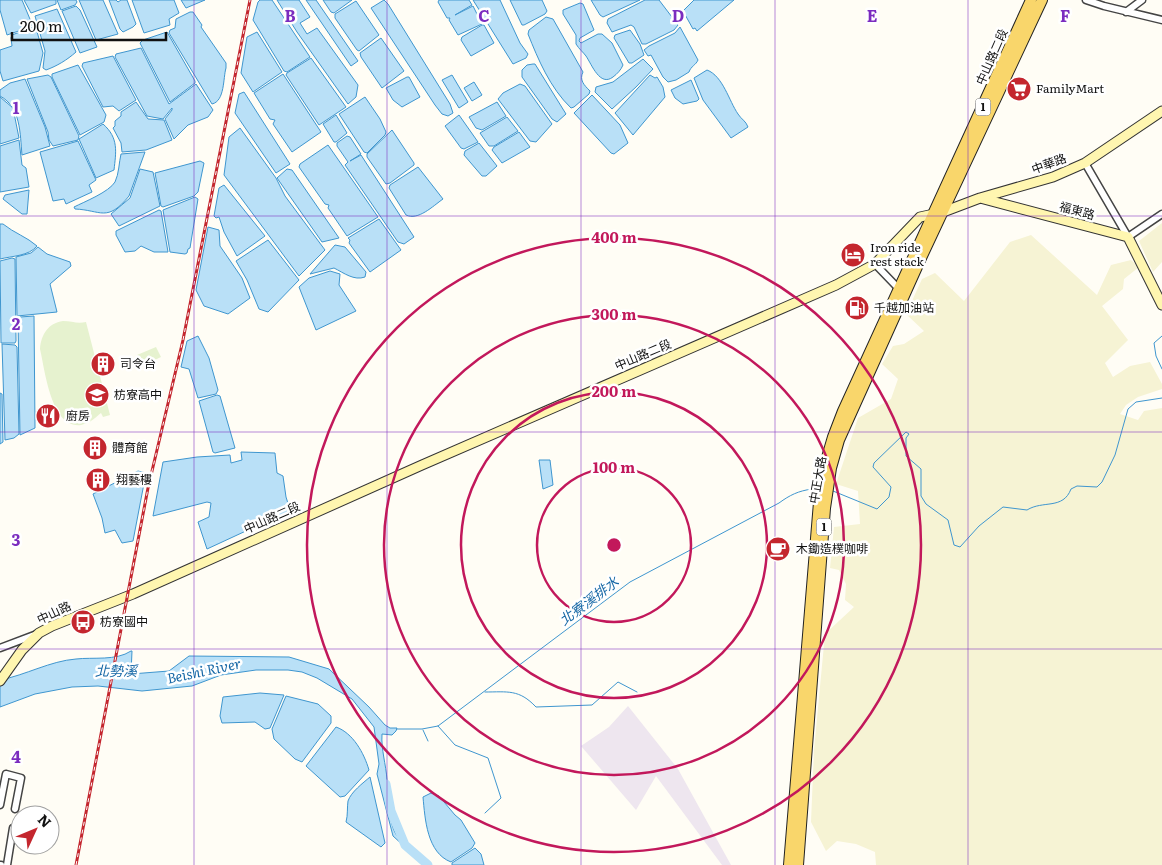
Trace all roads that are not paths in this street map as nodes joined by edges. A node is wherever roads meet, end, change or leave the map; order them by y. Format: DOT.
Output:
graph roads {
  1 [pos="1031,0"];
  2 [pos="1042,0"];
  3 [pos="1086,0"];
  4 [pos="1142,0"];
  5 [pos="1126,12"];
  6 [pos="1162,20"];
  7 [pos="1162,111"];
  8 [pos="1085,163"];
  9 [pos="980,198"];
  10 [pos="938,213"];
  11 [pos="1162,214"];
  12 [pos="1128,237"];
  13 [pos="875,264"];
  14 [pos="899,289"];
  15 [pos="1162,305"];
  16 [pos="133,594"];
  17 [pos="39,633"];
  18 [pos="0,648"];
  19 [pos="1,679"];
  20 [pos="0,805"];
  21 [pos="16,805"];
  22 [pos="10,850"];
  23 [pos="8,865"];
  24 [pos="789,865"];
  25 [pos="798,865"];
  1 -- 10 [label="main road, 中山路二段 / 1"];
  2 -- 10 [label="main road, 中山路二段 / 1"];
  3 -- 5 [label="street"];
  4 -- 5 [label="street"];
  5 -- 6 [label="street"];
  7 -- 8 [label="street, 中華路"];
  8 -- 9 [label="street, 中華路"];
  8 -- 12 [label="street"];
  9 -- 10 [label="street, 中華路"];
  9 -- 12 [label="street, 福東路"];
  10 -- 13 [label="street, 中山路二段"];
  10 -- 14 [label="main road, 中正大路 / 1"];
  10 -- 25 [label="main road, 中正大路 / 1"];
  11 -- 12 [label="street"];
  12 -- 15 [label="street"];
  13 -- 14 [label="street"];
  13 -- 16 [label="street, 中山路二段"];
  14 -- 24 [label="main road, 中正大路 / 1"];
  16 -- 17 [label="street, 中山路"];
  17 -- 18 [label="street"];
  17 -- 19 [label="street, 中山路"];
  20 -- 21 [label="street"];
  22 -- 23 [label="street"];
}
